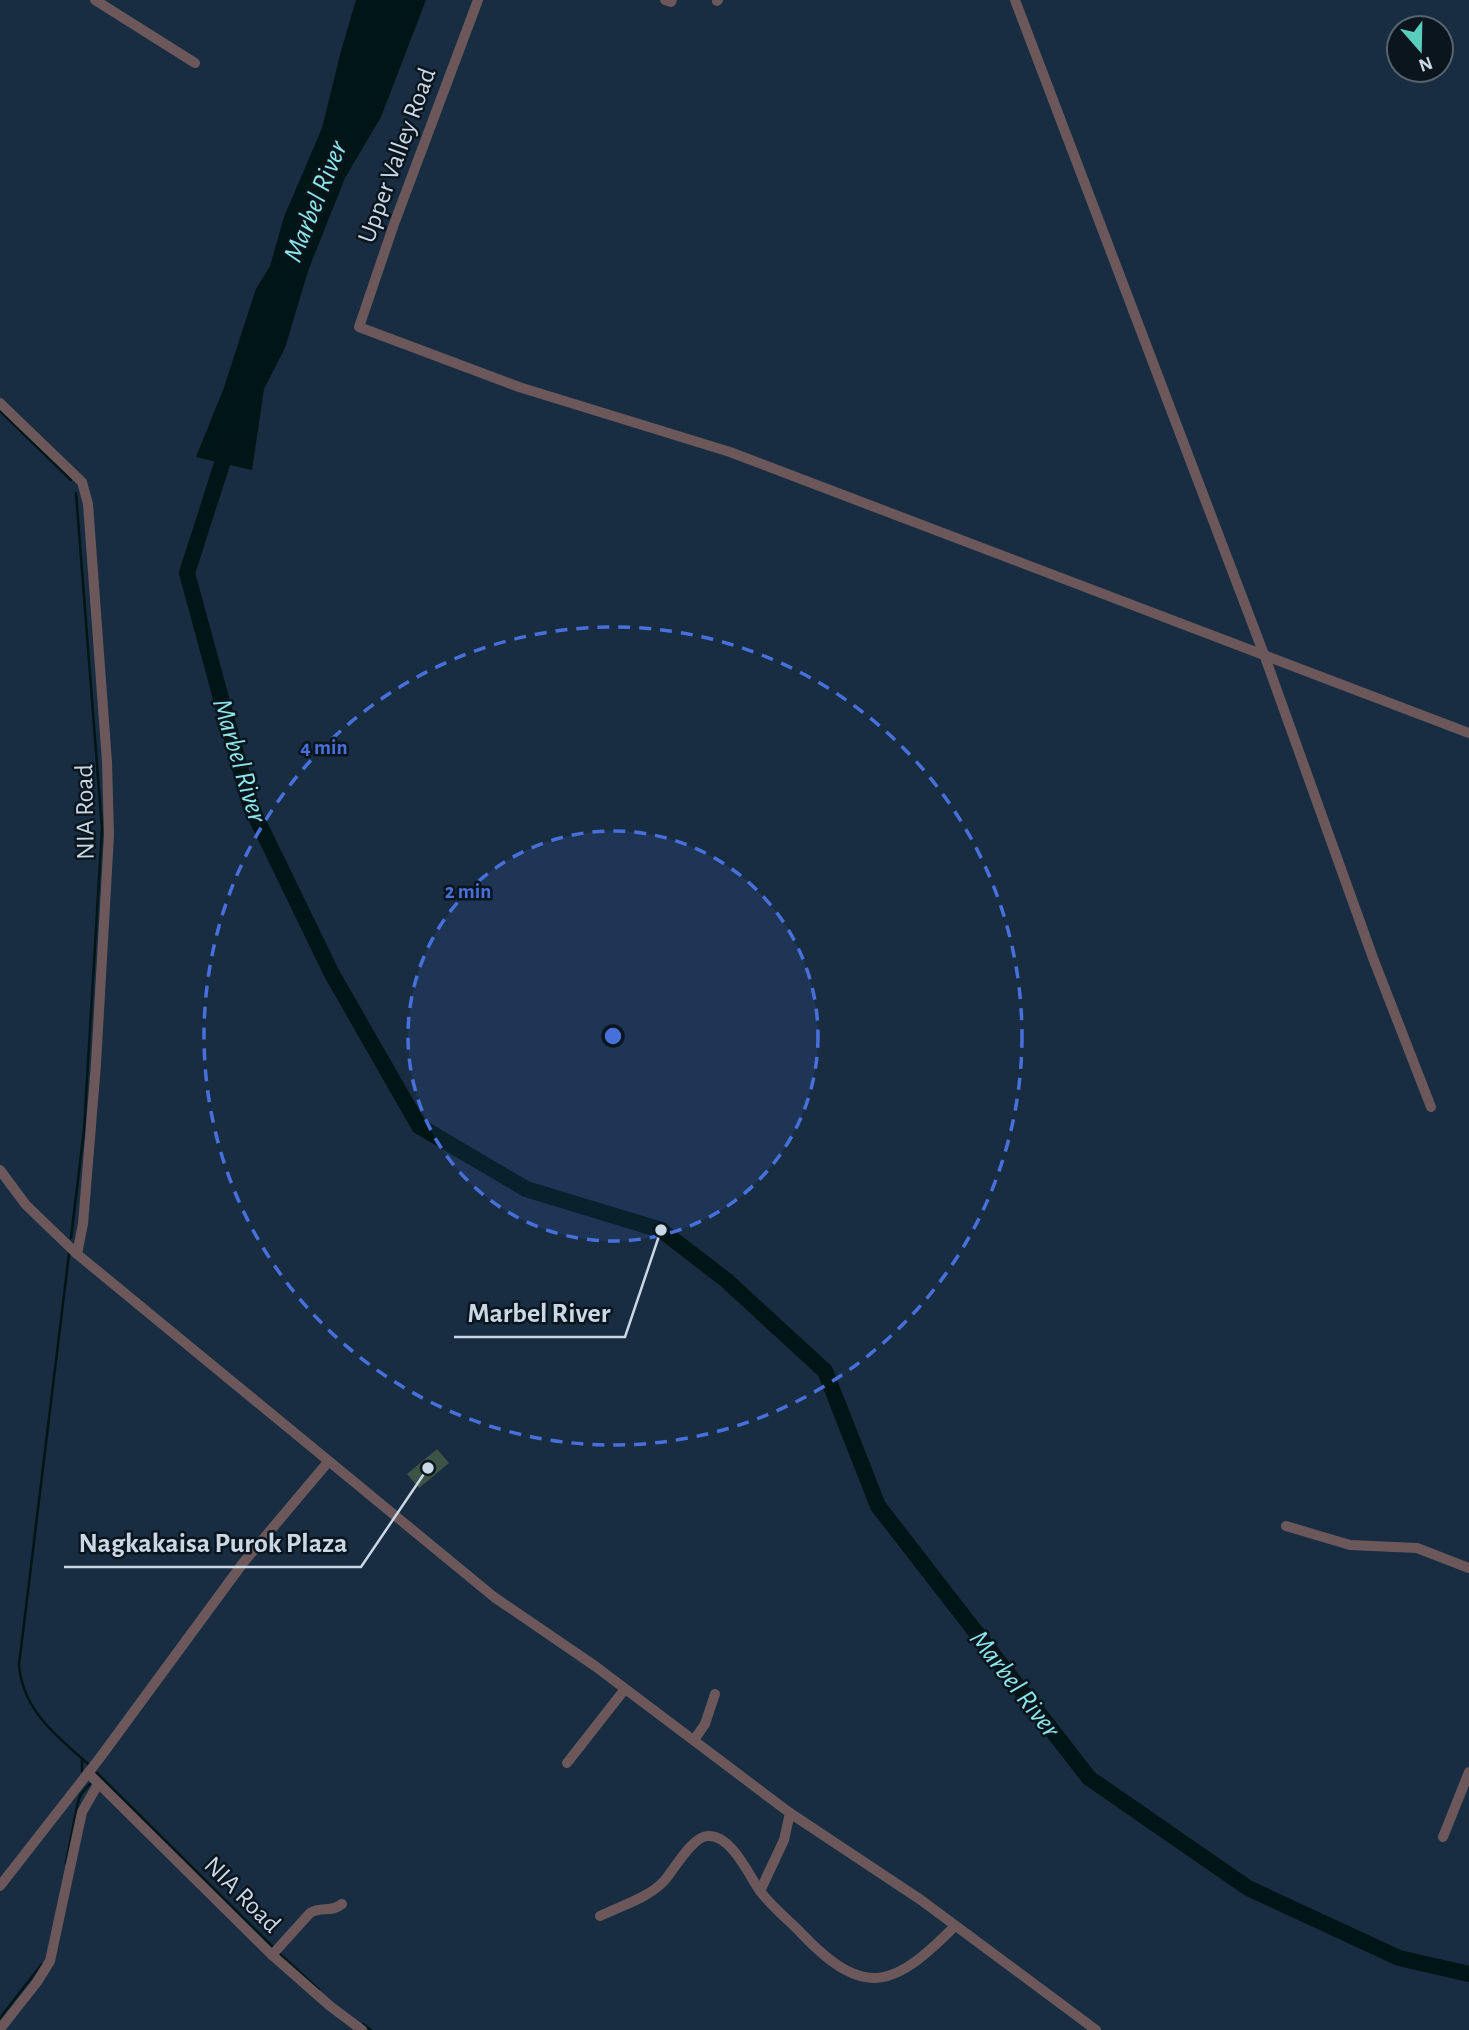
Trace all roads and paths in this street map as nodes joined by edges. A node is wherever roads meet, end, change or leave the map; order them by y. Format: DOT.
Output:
graph roads {
  1 [pos="95,0"];
  2 [pos="478,0"];
  3 [pos="665,0"];
  4 [pos="671,0"];
  5 [pos="1015,0"];
  6 [pos="195,63"];
  7 [pos="0,403"];
  8 [pos="1265,657"];
  9 [pos="1469,733"];
  10 [pos="1431,1107"];
  11 [pos="0,1170"];
  12 [pos="77,1254"];
  13 [pos="328,1462"];
  14 [pos="1286,1526"];
  15 [pos="1469,1569"];
  16 [pos="625,1689"];
  17 [pos="715,1694"];
  18 [pos="694,1740"];
  19 [pos="567,1763"];
  20 [pos="1469,1772"];
  21 [pos="88,1773"];
  22 [pos="98,1784"];
  23 [pos="790,1813"];
  24 [pos="1443,1837"];
  25 [pos="0,1886"];
  26 [pos="760,1891"];
  27 [pos="342,1904"];
  28 [pos="600,1916"];
  29 [pos="956,1926"];
  30 [pos="272,1955"];
  31 [pos="0,2029"];
  32 [pos="362,2030"];
  33 [pos="1096,2030"];
  1 -- 6 [label="street"];
  2 -- 8 [label="street, Upper Valley Road"];
  3 -- 4 [label="street"];
  5 -- 8 [label="street"];
  7 -- 12 [label="street, NIA Road"];
  8 -- 9 [label="street"];
  8 -- 10 [label="street"];
  11 -- 12 [label="street"];
  12 -- 13 [label="street"];
  13 -- 16 [label="street"];
  13 -- 21 [label="street"];
  14 -- 15 [label="street"];
  16 -- 18 [label="street"];
  16 -- 19 [label="street"];
  17 -- 18 [label="street"];
  18 -- 23 [label="street"];
  20 -- 24 [label="street"];
  21 -- 22 [label="street, NIA Road"];
  21 -- 25 [label="street"];
  22 -- 30 [label="street, NIA Road"];
  22 -- 31 [label="street"];
  23 -- 26 [label="street"];
  23 -- 29 [label="street"];
  26 -- 28 [label="street"];
  26 -- 29 [label="street"];
  27 -- 30 [label="street"];
  29 -- 33 [label="street"];
  30 -- 32 [label="street, NIA Road"];
}
